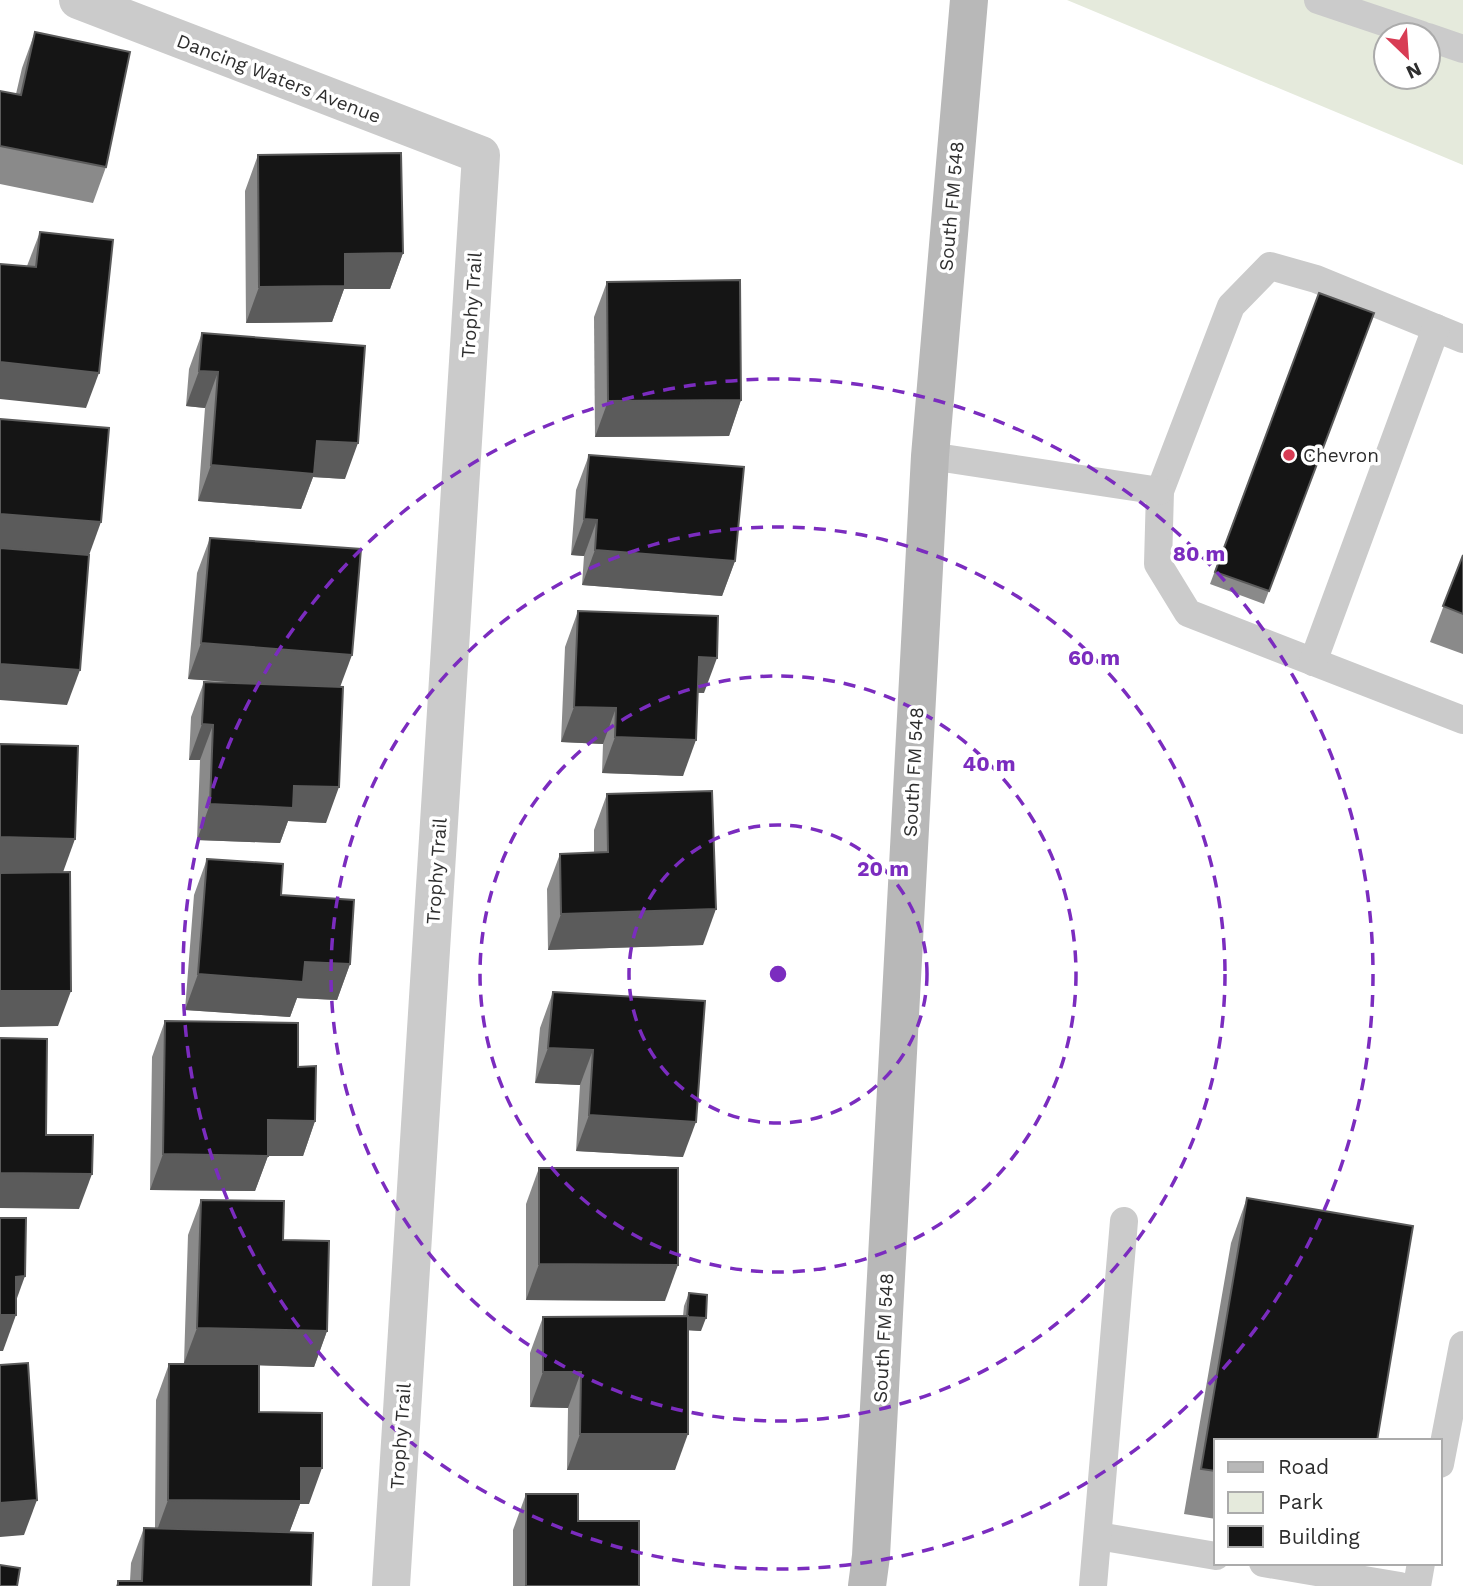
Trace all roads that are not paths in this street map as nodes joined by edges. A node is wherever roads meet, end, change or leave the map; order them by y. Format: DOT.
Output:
graph roads {
  1 [pos="78,0"];
  2 [pos="969,0"];
  3 [pos="1318,0"];
  4 [pos="1380,21"];
  5 [pos="1442,42"];
  6 [pos="1463,49"];
  7 [pos="481,155"];
  8 [pos="1436,328"];
  9 [pos="1463,339"];
  10 [pos="930,456"];
  11 [pos="1160,491"];
  12 [pos="1312,662"];
  13 [pos="1463,720"];
  14 [pos="1124,1221"];
  15 [pos="1463,1345"];
  16 [pos="1442,1454"];
  17 [pos="1098,1536"];
  18 [pos="1214,1556"];
  19 [pos="1275,1565"];
  20 [pos="1421,1565"];
  21 [pos="391,1586"];
  22 [pos="867,1586"];
  23 [pos="1093,1586"];
  24 [pos="1400,1586"];
  25 [pos="1417,1586"];
  1 -- 7 [label="street, Dancing Waters Avenue"];
  2 -- 10 [label="main road, South FM 548"];
  3 -- 4 [label="lane"];
  5 -- 6 [label="lane"];
  7 -- 21 [label="street, Trophy Trail"];
  8 -- 9 [label="lane"];
  8 -- 11 [label="lane"];
  8 -- 12 [label="lane"];
  10 -- 11 [label="lane"];
  10 -- 22 [label="main road, South FM 548"];
  11 -- 12 [label="lane"];
  12 -- 13 [label="lane"];
  14 -- 17 [label="lane"];
  15 -- 16 [label="lane"];
  17 -- 18 [label="lane"];
  17 -- 23 [label="lane"];
  19 -- 24 [label="lane"];
  20 -- 25 [label="lane"];
}
